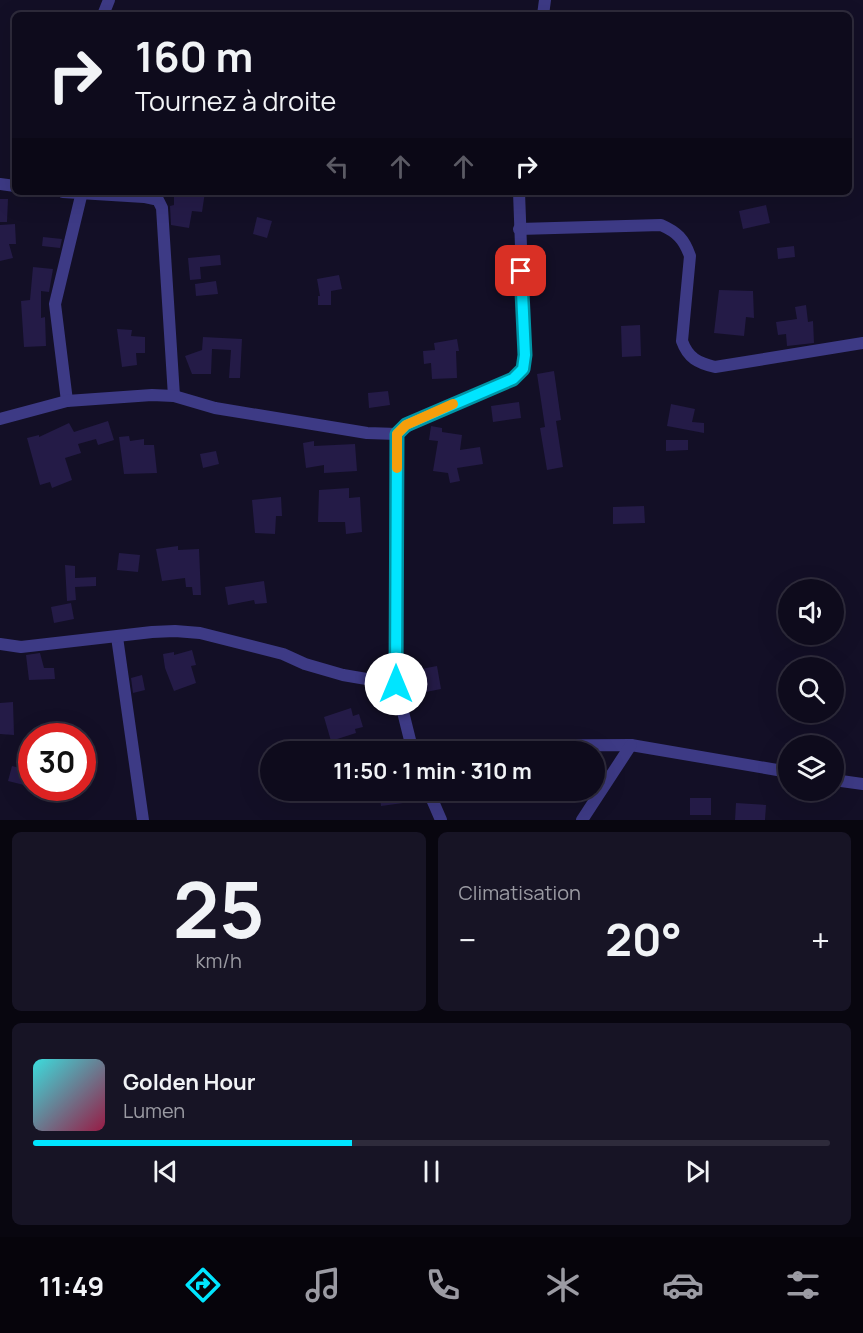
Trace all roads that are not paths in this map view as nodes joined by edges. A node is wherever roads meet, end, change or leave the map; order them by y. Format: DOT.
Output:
graph roads {
  1 [pos="82,195"];
  2 [pos="123,195"];
  3 [pos="519,195"];
  4 [pos="519,230"];
  5 [pos="863,343"];
  6 [pos="174,396"];
  7 [pos="67,401"];
  8 [pos="0,419"];
  9 [pos="397,434"];
  10 [pos="117,637"];
  11 [pos="0,644"];
  12 [pos="396,684"];
  13 [pos="410,741"];
  14 [pos="605,745"];
  15 [pos="631,745"];
  16 [pos="778,770"];
  17 [pos="844,781"];
  18 [pos="863,784"];
  19 [pos="433,801"];
  20 [pos="143,820"];
  21 [pos="441,820"];
  22 [pos="582,820"];
  1 -- 7 [label="street"];
  2 -- 6 [label="street"];
  3 -- 4 [label="street"];
  4 -- 5 [label="street"];
  4 -- 9 [label="street"];
  6 -- 7 [label="street"];
  6 -- 9 [label="street"];
  7 -- 8 [label="street"];
  9 -- 12 [label="street"];
  10 -- 11 [label="street"];
  10 -- 12 [label="street"];
  10 -- 20 [label="street"];
  12 -- 13 [label="street"];
  14 -- 15 [label="street"];
  15 -- 16 [label="street"];
  15 -- 22 [label="street"];
  17 -- 18 [label="street"];
  19 -- 21 [label="street"];
}
